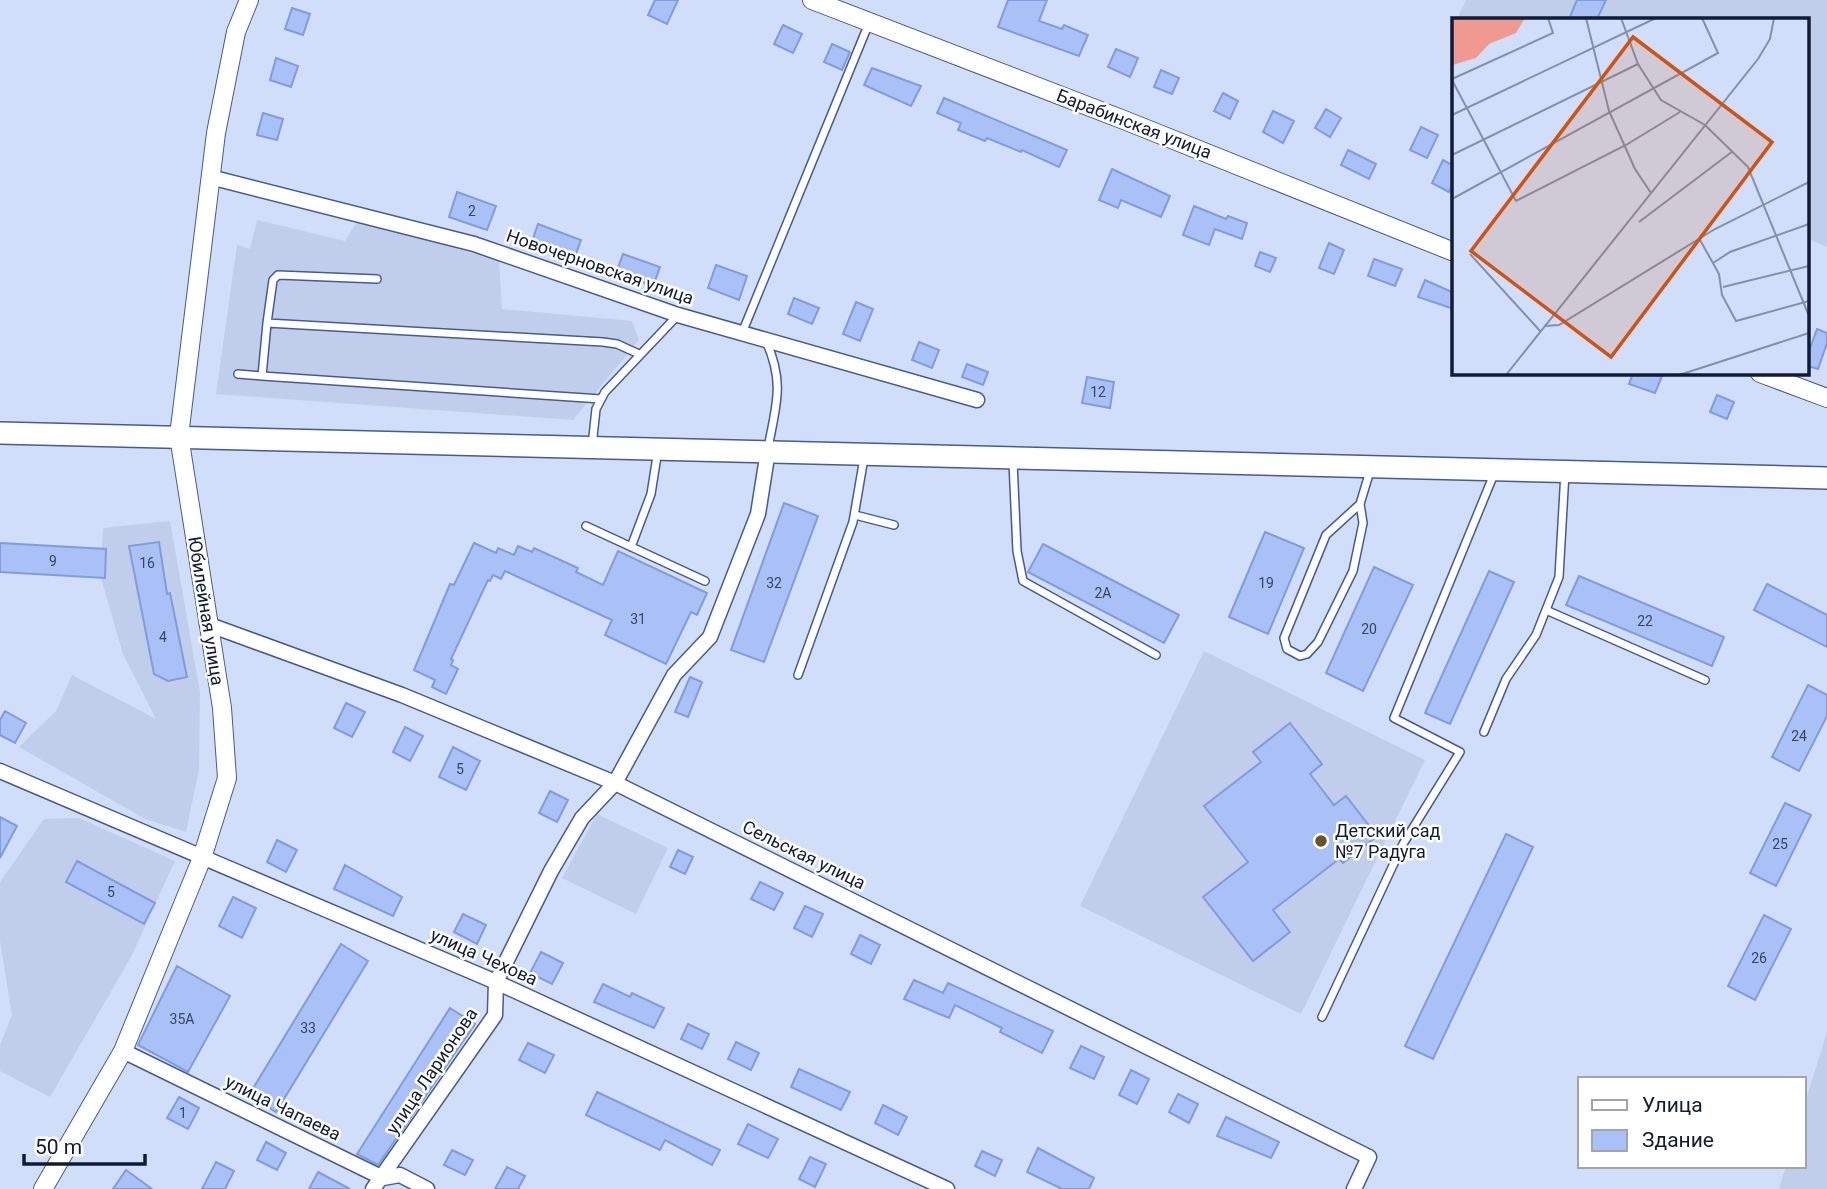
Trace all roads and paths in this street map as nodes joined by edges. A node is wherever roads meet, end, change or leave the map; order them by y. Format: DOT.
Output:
graph roads {
  1 [pos="249,0"];
  2 [pos="821,2"];
  3 [pos="869,22"];
  4 [pos="210,177"];
  5 [pos="1452,251"];
  6 [pos="377,279"];
  7 [pos="678,315"];
  8 [pos="267,323"];
  9 [pos="742,333"];
  10 [pos="766,340"];
  11 [pos="639,354"];
  12 [pos="238,374"];
  13 [pos="1763,374"];
  14 [pos="261,376"];
  15 [pos="1827,398"];
  16 [pos="601,399"];
  17 [pos="977,400"];
  18 [pos="0,433"];
  19 [pos="179,436"];
  20 [pos="592,446"];
  21 [pos="658,448"];
  22 [pos="768,451"];
  23 [pos="865,453"];
  24 [pos="1012,457"];
  25 [pos="1371,467"];
  26 [pos="1495,470"];
  27 [pos="1564,472"];
  28 [pos="1827,478"];
  29 [pos="1360,504"];
  30 [pos="855,515"];
  31 [pos="894,525"];
  32 [pos="586,526"];
  33 [pos="631,547"];
  34 [pos="705,581"];
  35 [pos="1546,610"];
  36 [pos="207,624"];
  37 [pos="1156,655"];
  38 [pos="798,675"];
  39 [pos="1705,680"];
  40 [pos="1484,732"];
  41 [pos="0,771"];
  42 [pos="615,783"];
  43 [pos="202,858"];
  44 [pos="496,982"];
  45 [pos="1322,1017"];
  46 [pos="123,1051"];
  47 [pos="378,1183"];
  48 [pos="43,1189"];
  49 [pos="427,1189"];
  50 [pos="947,1189"];
  51 [pos="1354,1189"];
  1 -- 4 [label="street, Юбилейная улица"];
  2 -- 3 [label="street, Барабинская улица"];
  3 -- 5 [label="street, Барабинская улица"];
  3 -- 9 [label="lane"];
  4 -- 7 [label="street, Новочерновская улица"];
  4 -- 19 [label="street, Юбилейная улица"];
  6 -- 8 [label="lane"];
  7 -- 9 [label="street, Новочерновская улица"];
  7 -- 11 [label="lane"];
  8 -- 11 [label="lane"];
  8 -- 14 [label="lane"];
  9 -- 10 [label="street, Новочерновская улица"];
  10 -- 17 [label="street, Новочерновская улица"];
  10 -- 22 [label="lane"];
  11 -- 16 [label="lane"];
  12 -- 14 [label="lane"];
  13 -- 15 [label="street"];
  14 -- 16 [label="lane"];
  16 -- 20 [label="lane"];
  18 -- 19 [label="main road"];
  19 -- 20 [label="main road"];
  19 -- 36 [label="street, Юбилейная улица"];
  20 -- 21 [label="main road"];
  21 -- 22 [label="main road"];
  21 -- 33 [label="lane"];
  22 -- 23 [label="main road"];
  22 -- 42 [label="street, улица Ларионова"];
  23 -- 24 [label="main road"];
  23 -- 30 [label="lane"];
  24 -- 25 [label="main road"];
  24 -- 37 [label="lane"];
  25 -- 26 [label="main road"];
  25 -- 29 [label="lane"];
  26 -- 27 [label="main road"];
  26 -- 45 [label="lane"];
  27 -- 28 [label="main road"];
  27 -- 35 [label="lane"];
  29 -- 29 [label="lane"];
  30 -- 31 [label="lane"];
  30 -- 38 [label="lane"];
  32 -- 33 [label="lane"];
  33 -- 34 [label="lane"];
  35 -- 39 [label="lane"];
  35 -- 40 [label="lane"];
  36 -- 42 [label="street, Сельская улица"];
  36 -- 43 [label="street, Юбилейная улица"];
  41 -- 43 [label="street, улица Чехова"];
  42 -- 44 [label="street, улица Ларионова"];
  42 -- 51 [label="street, Сельская улица"];
  43 -- 44 [label="street, улица Чехова"];
  43 -- 46 [label="street, Юбилейная улица"];
  44 -- 47 [label="street, улица Ларионова"];
  44 -- 50 [label="street, улица Чехова"];
  46 -- 47 [label="street, улица Чапаева"];
  46 -- 48 [label="street, Юбилейная улица"];
  47 -- 49 [label="street, улица Чапаева"];
}
